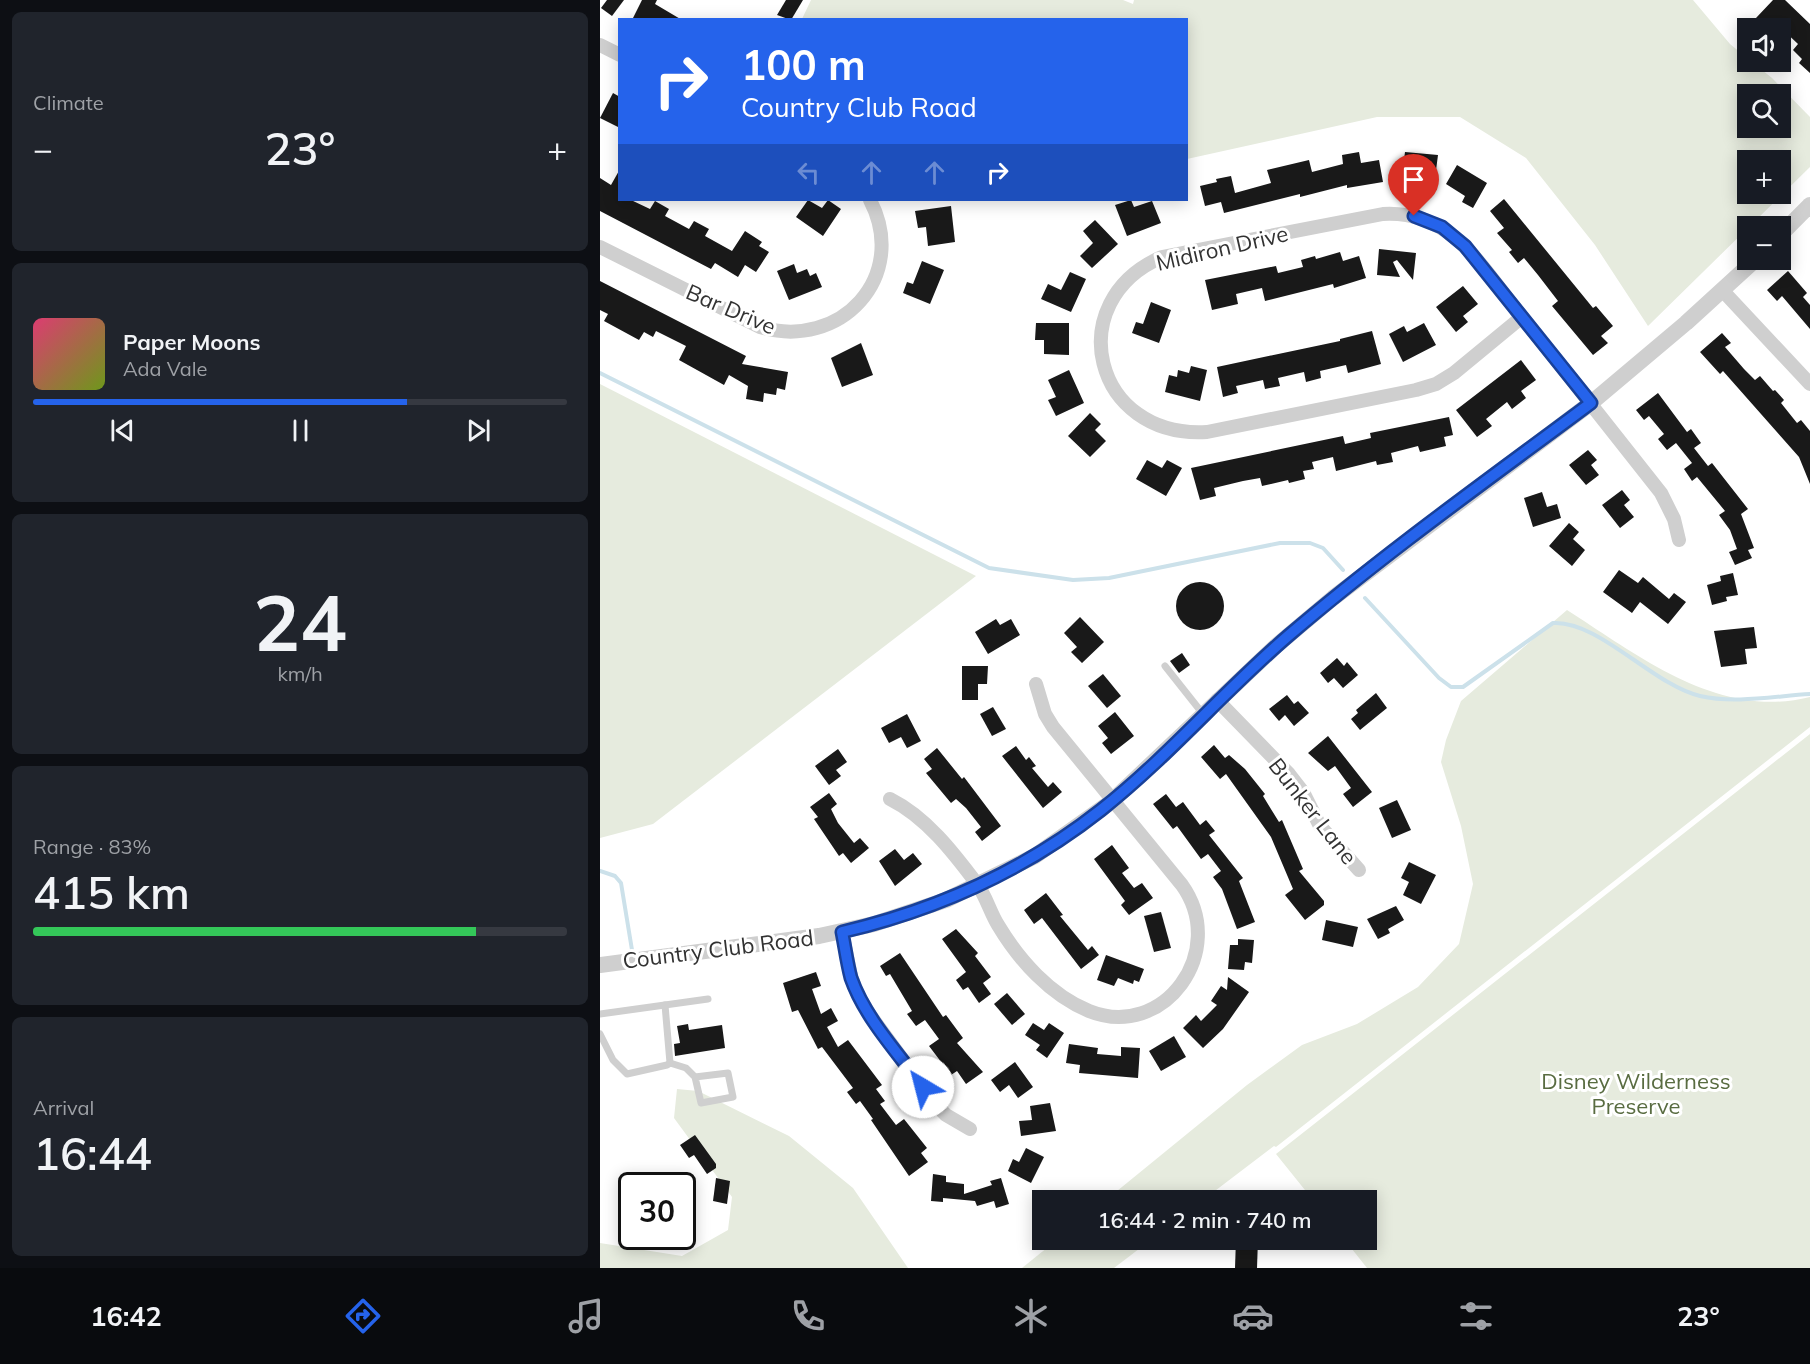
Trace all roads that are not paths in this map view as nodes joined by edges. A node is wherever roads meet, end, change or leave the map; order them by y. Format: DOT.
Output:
graph roads {
  1 [pos="600,45"];
  2 [pos="618,54"];
  3 [pos="870,201"];
  4 [pos="1810,206"];
  5 [pos="1791,224"];
  6 [pos="600,247"];
  7 [pos="1745,270"];
  8 [pos="1723,291"];
  9 [pos="1522,317"];
  10 [pos="1810,384"];
  11 [pos="1591,403"];
  12 [pos="1679,540"];
  13 [pos="1165,666"];
  14 [pos="1036,684"];
  15 [pos="1217,700"];
  16 [pos="1203,714"];
  17 [pos="890,799"];
  18 [pos="1111,802"];
  19 [pos="1359,870"];
  20 [pos="978,886"];
  21 [pos="842,932"];
  22 [pos="600,964"];
  23 [pos="708,999"];
  24 [pos="665,1005"];
  25 [pos="600,1014"];
  26 [pos="600,1034"];
  27 [pos="670,1063"];
  28 [pos="695,1077"];
  29 [pos="970,1129"];
  1 -- 2 [label="street"];
  3 -- 6 [label="street, Bar Drive"];
  4 -- 5 [label="street"];
  7 -- 8 [label="street, Country Club Road"];
  8 -- 10 [label="street"];
  8 -- 11 [label="street, Country Club Road"];
  9 -- 9 [label="street, Midiron Drive"];
  9 -- 11 [label="street, Midiron Drive"];
  11 -- 12 [label="street, Midiron Drive"];
  11 -- 15 [label="street, Country Club Road"];
  13 -- 16 [label="lane"];
  14 -- 18 [label="street"];
  15 -- 16 [label="street, Country Club Road"];
  15 -- 19 [label="street, Bunker Lane"];
  16 -- 18 [label="street, Country Club Road"];
  17 -- 20 [label="street"];
  18 -- 20 [label="street, Country Club Road"];
  18 -- 20 [label="street"];
  20 -- 21 [label="street, Country Club Road"];
  21 -- 22 [label="street, Country Club Road"];
  21 -- 29 [label="street"];
  23 -- 24 [label="lane"];
  24 -- 25 [label="lane"];
  24 -- 27 [label="lane"];
  26 -- 27 [label="lane"];
  27 -- 28 [label="lane"];
  28 -- 28 [label="lane"];
}
